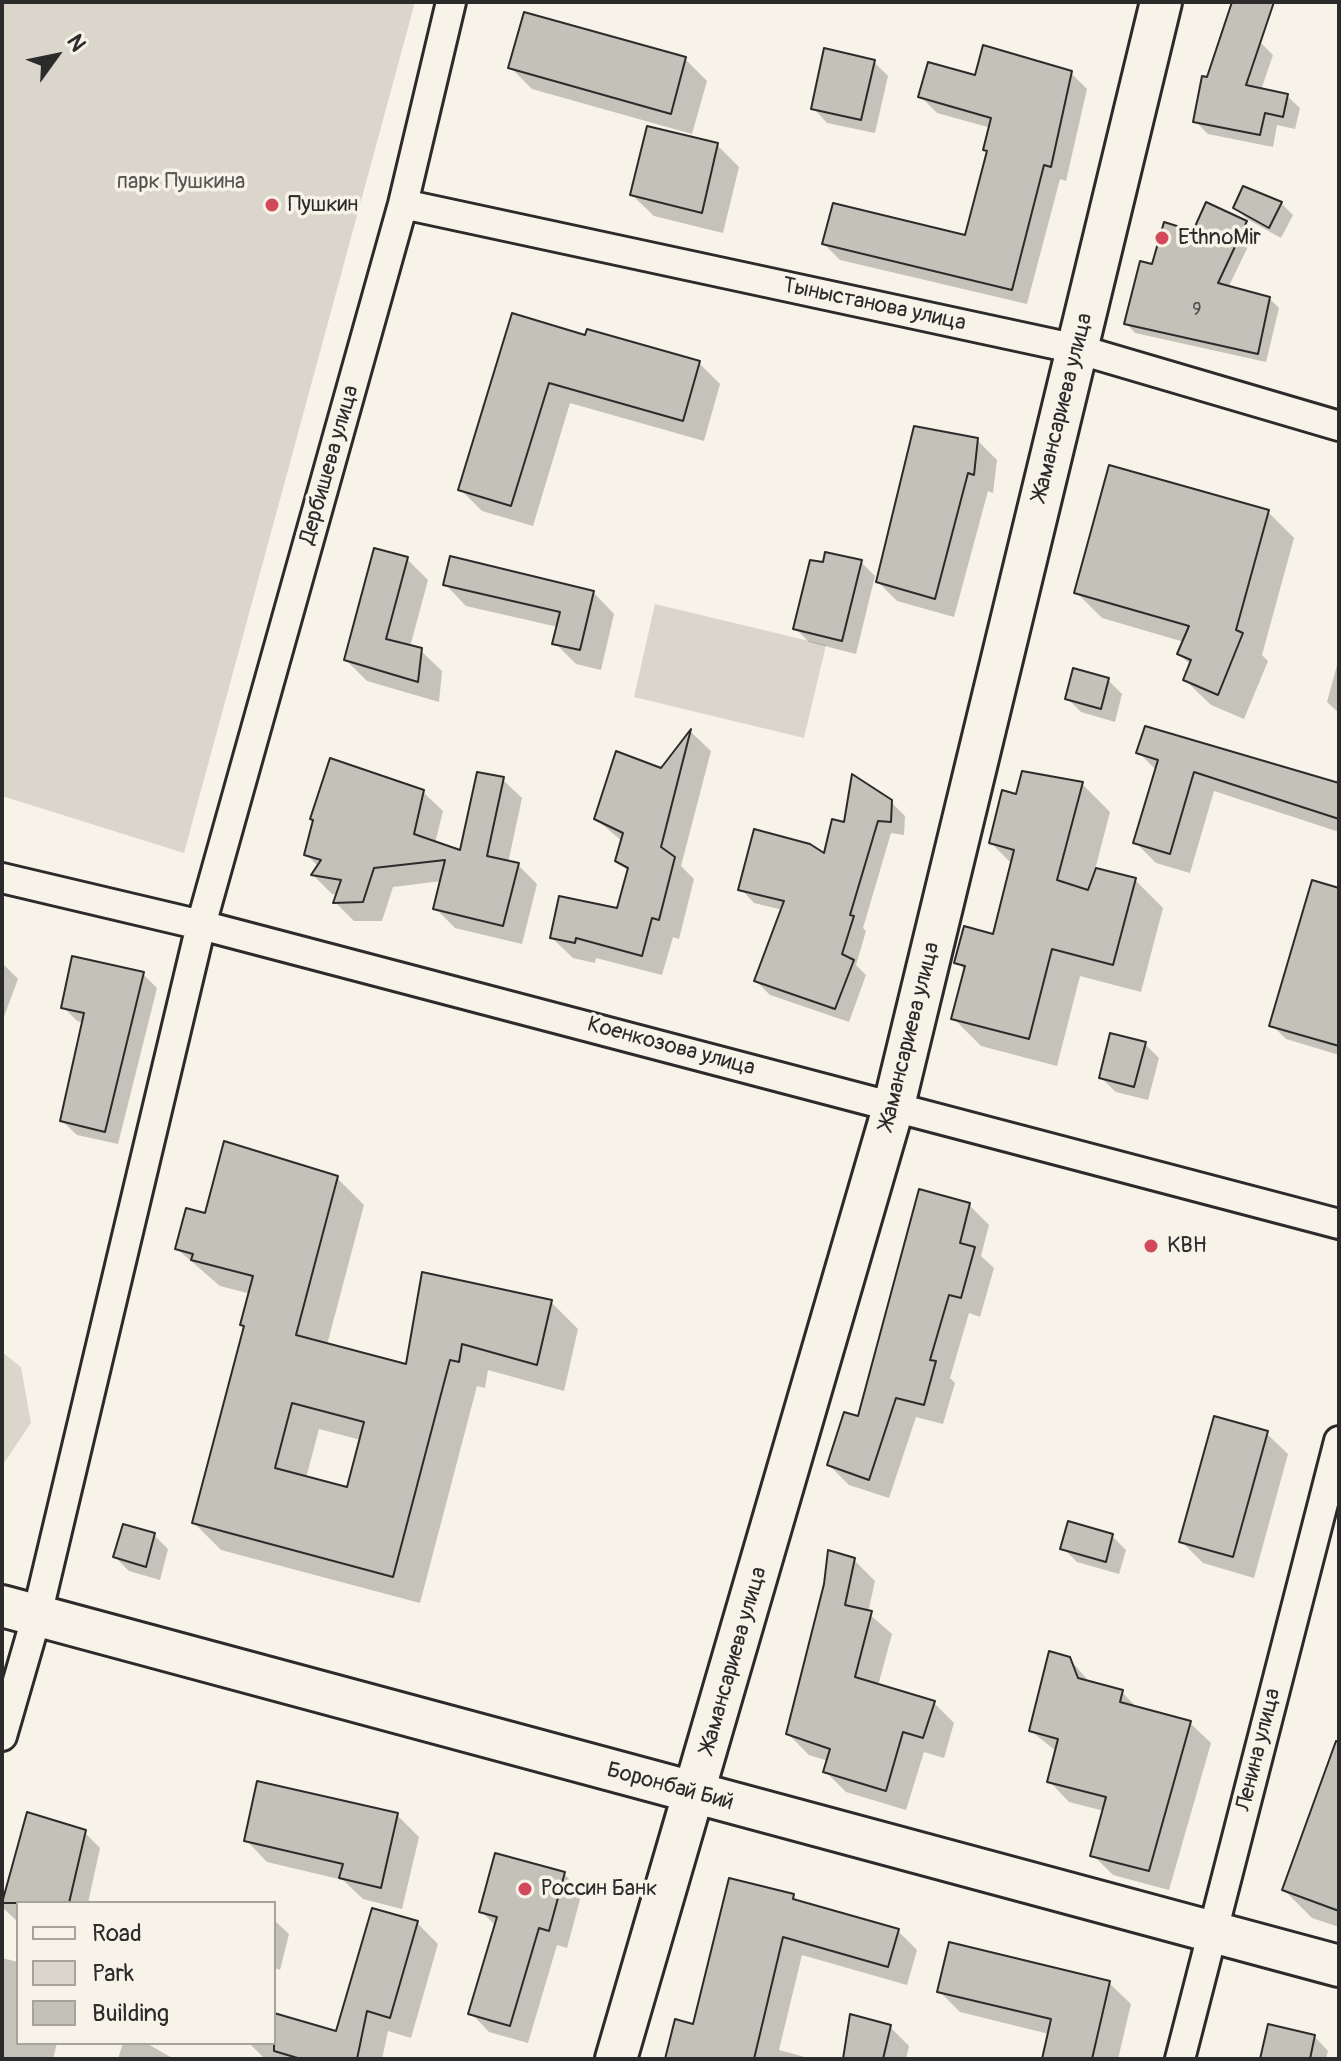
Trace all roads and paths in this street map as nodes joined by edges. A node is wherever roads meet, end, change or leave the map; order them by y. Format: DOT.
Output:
graph roads {
  1 [pos="451,2"];
  2 [pos="1161,2"];
  3 [pos="403,204"];
  4 [pos="1077,349"];
  5 [pos="1339,426"];
  6 [pos="2,878"];
  7 [pos="201,925"];
  8 [pos="894,1105"];
  9 [pos="1339,1224"];
  10 [pos="1339,1441"];
  11 [pos="19,1611"];
  12 [pos="2,1736"];
  13 [pos="695,1794"];
  14 [pos="1212,1932"];
  15 [pos="1339,1966"];
  16 [pos="616,2059"];
  17 [pos="1180,2059"];
  1 -- 3 [label="street, Дербишева улица"];
  2 -- 4 [label="main road, Жамансариева улица"];
  3 -- 4 [label="street, Тыныстанова улица"];
  3 -- 7 [label="street, Дербишева улица"];
  4 -- 5 [label="street, Тыныстанова улица"];
  4 -- 8 [label="main road, Жамансариева улица"];
  6 -- 7 [label="street, Коенкозова улица"];
  7 -- 8 [label="street, Коенкозова улица"];
  7 -- 11 [label="street, Дербишева улица"];
  8 -- 9 [label="street, Коенкозова улица"];
  8 -- 13 [label="main road, Жамансариева улица"];
  10 -- 14 [label="street, Ленина улица"];
  11 -- 12 [label="street"];
  11 -- 13 [label="main road, Боронбай Бий"];
  13 -- 14 [label="main road, Боронбай Бий"];
  13 -- 16 [label="main road, Жамансариева улица"];
  14 -- 15 [label="main road, Боронбай Бий"];
  14 -- 17 [label="street, Ленина улица"];
}
